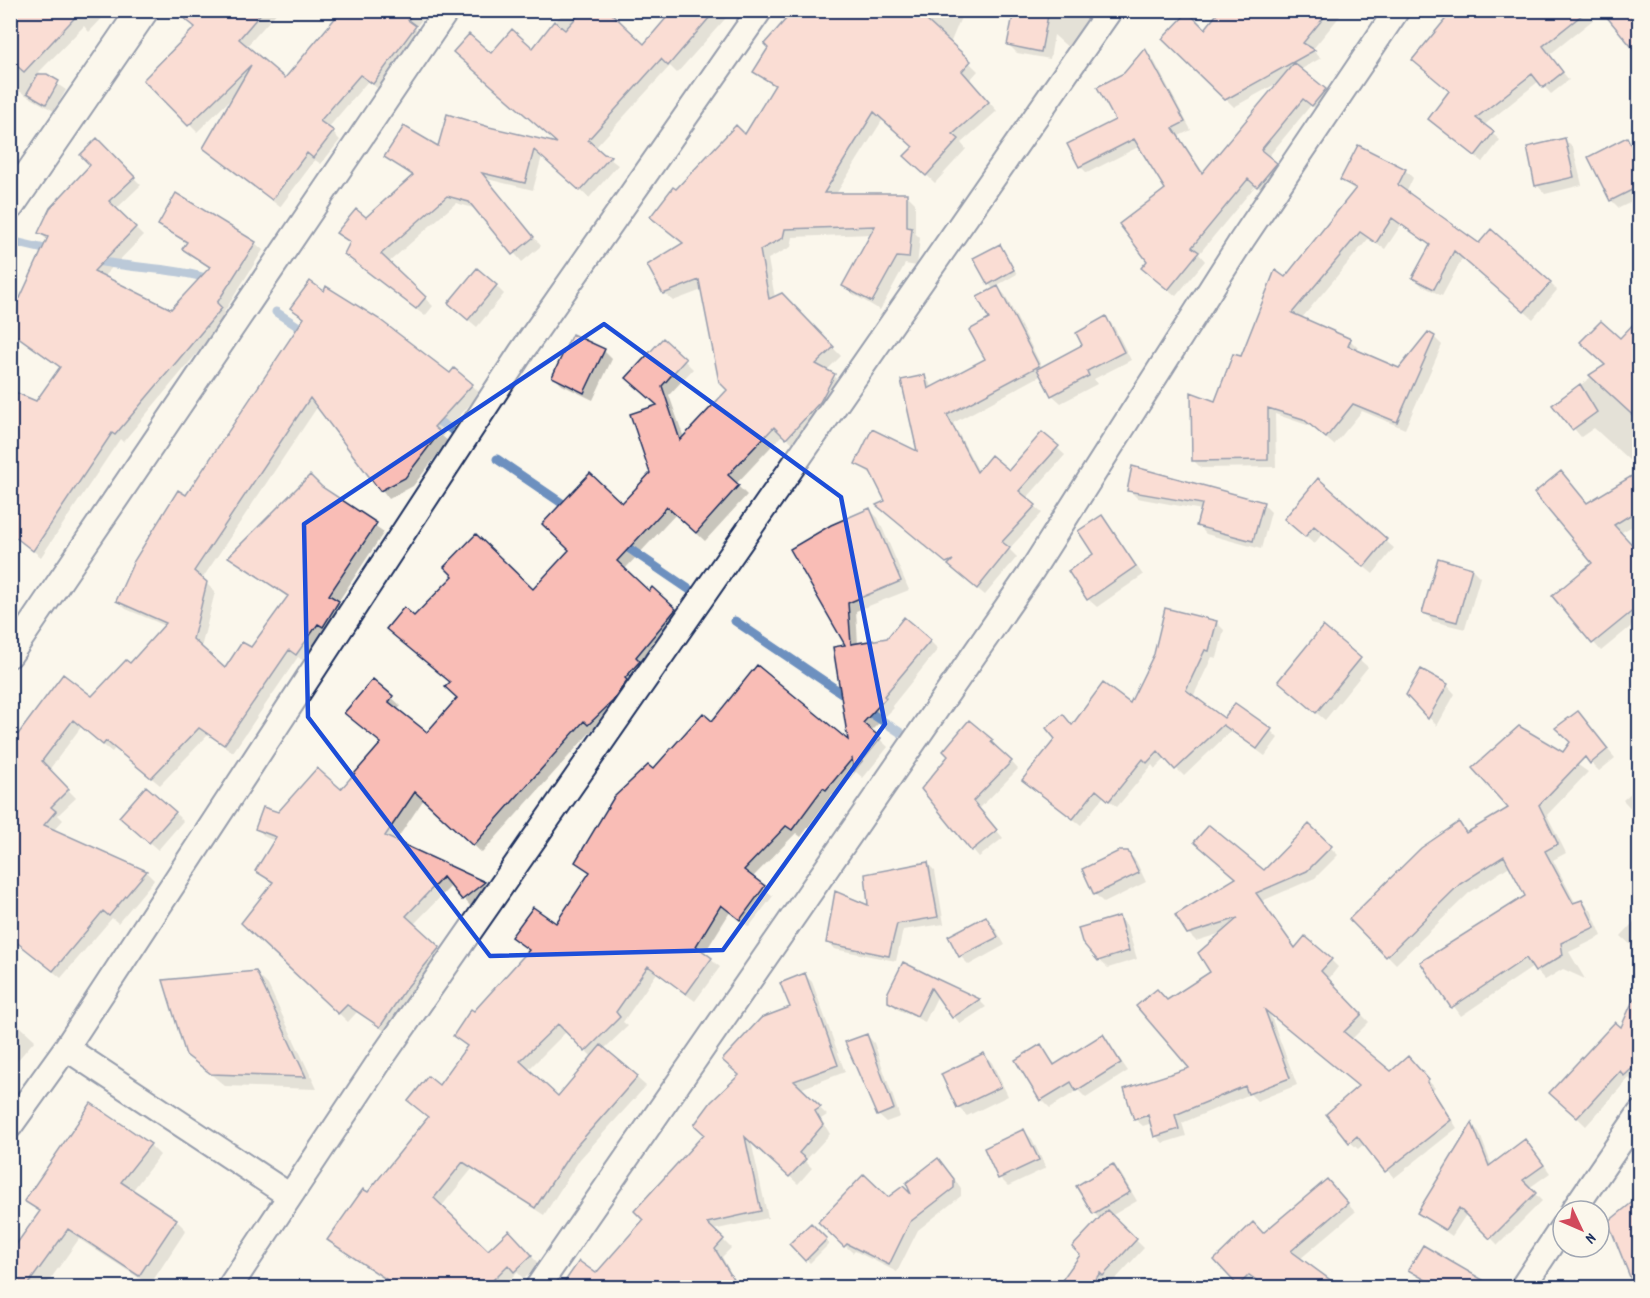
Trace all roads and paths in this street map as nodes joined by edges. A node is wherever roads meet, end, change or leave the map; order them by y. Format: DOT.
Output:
graph roads {
  1 [pos="143,10"];
  2 [pos="447,10"];
  3 [pos="760,10"];
  4 [pos="1110,10"];
  5 [pos="1397,10"];
  6 [pos="10,204"];
  7 [pos="10,655"];
  8 [pos="66,1048"];
  9 [pos="1640,1113"];
  10 [pos="10,1126"];
  11 [pos="291,1196"];
  12 [pos="1581,1199"];
  13 [pos="1551,1245"];
  14 [pos="228,1287"];
  15 [pos="537,1287"];
  16 [pos="1522,1287"];
  1 -- 6 [label="street"];
  2 -- 7 [label="street"];
  3 -- 8 [label="street"];
  4 -- 11 [label="street"];
  5 -- 15 [label="street"];
  8 -- 10 [label="street"];
  8 -- 11 [label="street"];
  9 -- 12 [label="street"];
  11 -- 14 [label="street"];
  13 -- 16 [label="street"];
}
